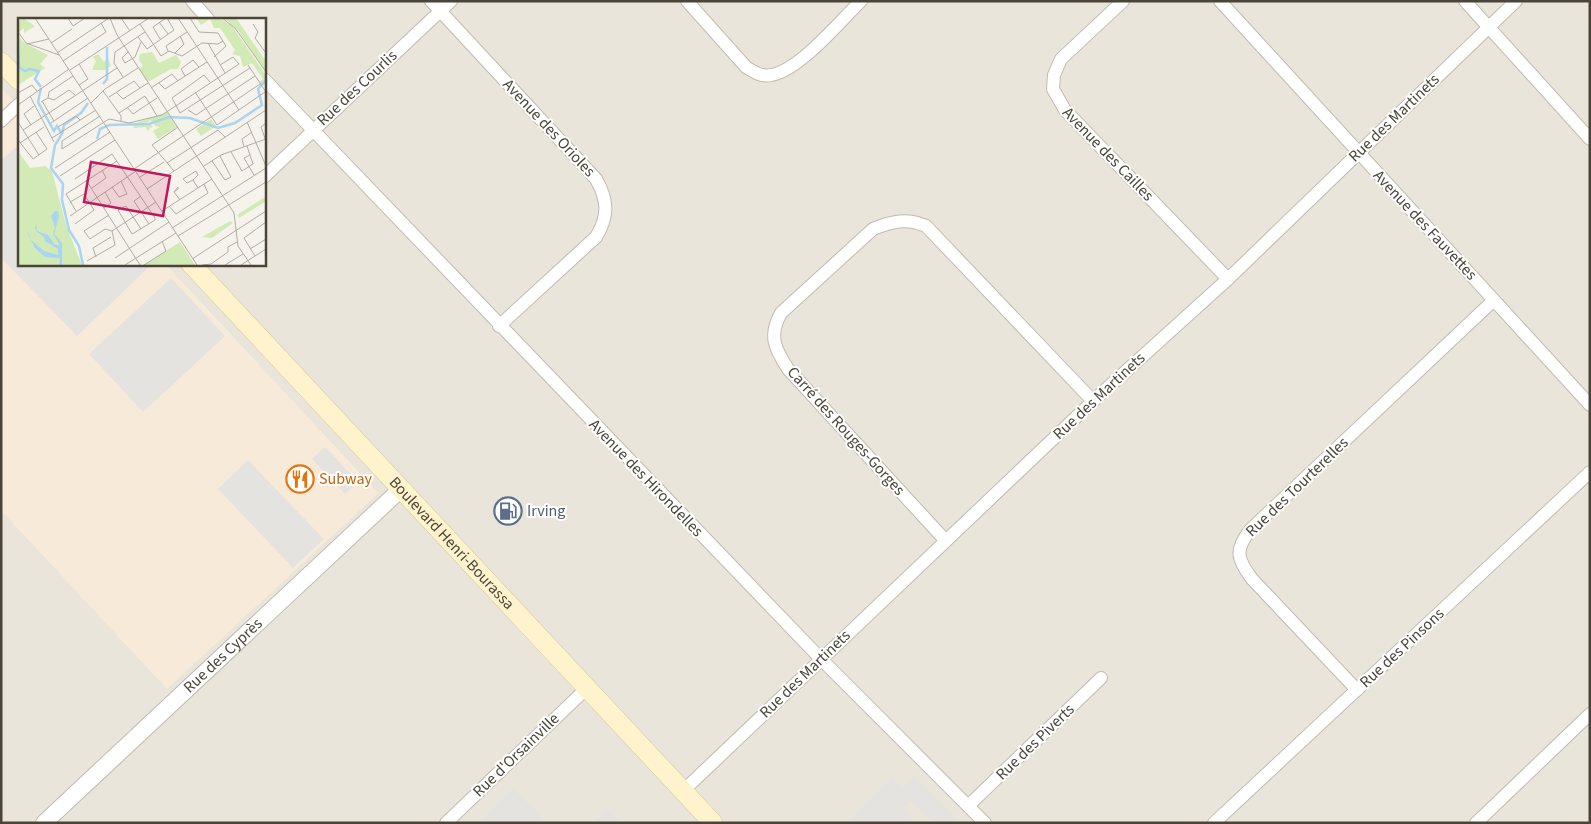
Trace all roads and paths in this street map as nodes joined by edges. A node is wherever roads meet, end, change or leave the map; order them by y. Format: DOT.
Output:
graph roads {
  1 [pos="192,1"];
  2 [pos="431,1"];
  3 [pos="451,1"];
  4 [pos="687,1"];
  5 [pos="861,1"];
  6 [pos="1123,1"];
  7 [pos="1220,1"];
  8 [pos="1465,1"];
  9 [pos="1516,1"];
  10 [pos="440,11"];
  11 [pos="207,18"];
  12 [pos="1489,26"];
  13 [pos="1,62"];
  14 [pos="18,79"];
  15 [pos="265,80"];
  16 [pos="18,105"];
  17 [pos="1,121"];
  18 [pos="311,131"];
  19 [pos="1590,139"];
  20 [pos="1358,153"];
  21 [pos="265,176"];
  22 [pos="192,265"];
  23 [pos="1228,279"];
  24 [pos="1494,300"];
  25 [pos="499,326"];
  26 [pos="1093,401"];
  27 [pos="1590,405"];
  28 [pos="1590,472"];
  29 [pos="401,489"];
  30 [pos="945,540"];
  31 [pos="821,659"];
  32 [pos="1102,678"];
  33 [pos="587,688"];
  34 [pos="1357,690"];
  35 [pos="1590,714"];
  36 [pos="683,791"];
  37 [pos="968,806"];
  38 [pos="44,823"];
  39 [pos="446,823"];
  40 [pos="713,823"];
  41 [pos="985,823"];
  42 [pos="1214,823"];
  43 [pos="1476,823"];
  1 -- 11 [label="street"];
  2 -- 10 [label="street, Avenue des Orioles"];
  3 -- 10 [label="street, Rue des Courlis"];
  4 -- 5 [label="street"];
  6 -- 23 [label="street, Avenue des Cailles"];
  7 -- 20 [label="street, Avenue des Fauvettes"];
  8 -- 12 [label="street"];
  9 -- 12 [label="street, Rue des Martinets"];
  10 -- 18 [label="street, Rue des Courlis"];
  10 -- 25 [label="street, Avenue des Orioles"];
  12 -- 19 [label="street"];
  12 -- 20 [label="street, Rue des Martinets"];
  13 -- 14 [label="main road"];
  15 -- 18 [label="street, Avenue des Hirondelles"];
  16 -- 17 [label="street"];
  18 -- 21 [label="street, Rue des Courlis"];
  18 -- 25 [label="street, Avenue des Hirondelles"];
  20 -- 23 [label="street, Rue des Martinets"];
  20 -- 24 [label="street, Avenue des Fauvettes"];
  22 -- 29 [label="main road, Boulevard Henri-Bourassa"];
  23 -- 26 [label="street, Rue des Martinets"];
  24 -- 27 [label="street, Avenue des Fauvettes"];
  24 -- 34 [label="street, Rue des Tourterelles"];
  25 -- 31 [label="street, Avenue des Hirondelles"];
  26 -- 30 [label="street, Rue des Martinets"];
  26 -- 30 [label="street, Carré des Rouges-Gorges"];
  28 -- 34 [label="street, Rue des Pinsons"];
  29 -- 33 [label="main road, Boulevard Henri-Bourassa"];
  29 -- 38 [label="street, Rue des Cyprès"];
  30 -- 31 [label="street, Rue des Martinets"];
  31 -- 36 [label="street, Rue des Martinets"];
  31 -- 37 [label="street, Avenue des Hirondelles"];
  32 -- 37 [label="street, Rue des Piverts"];
  33 -- 36 [label="main road, Boulevard Henri-Bourassa"];
  33 -- 39 [label="street, Rue d'Orsainville"];
  34 -- 42 [label="street, Rue des Pinsons"];
  35 -- 43 [label="street"];
  36 -- 40 [label="main road, Boulevard Henri-Bourassa"];
  37 -- 41 [label="street, Avenue des Hirondelles"];
}
